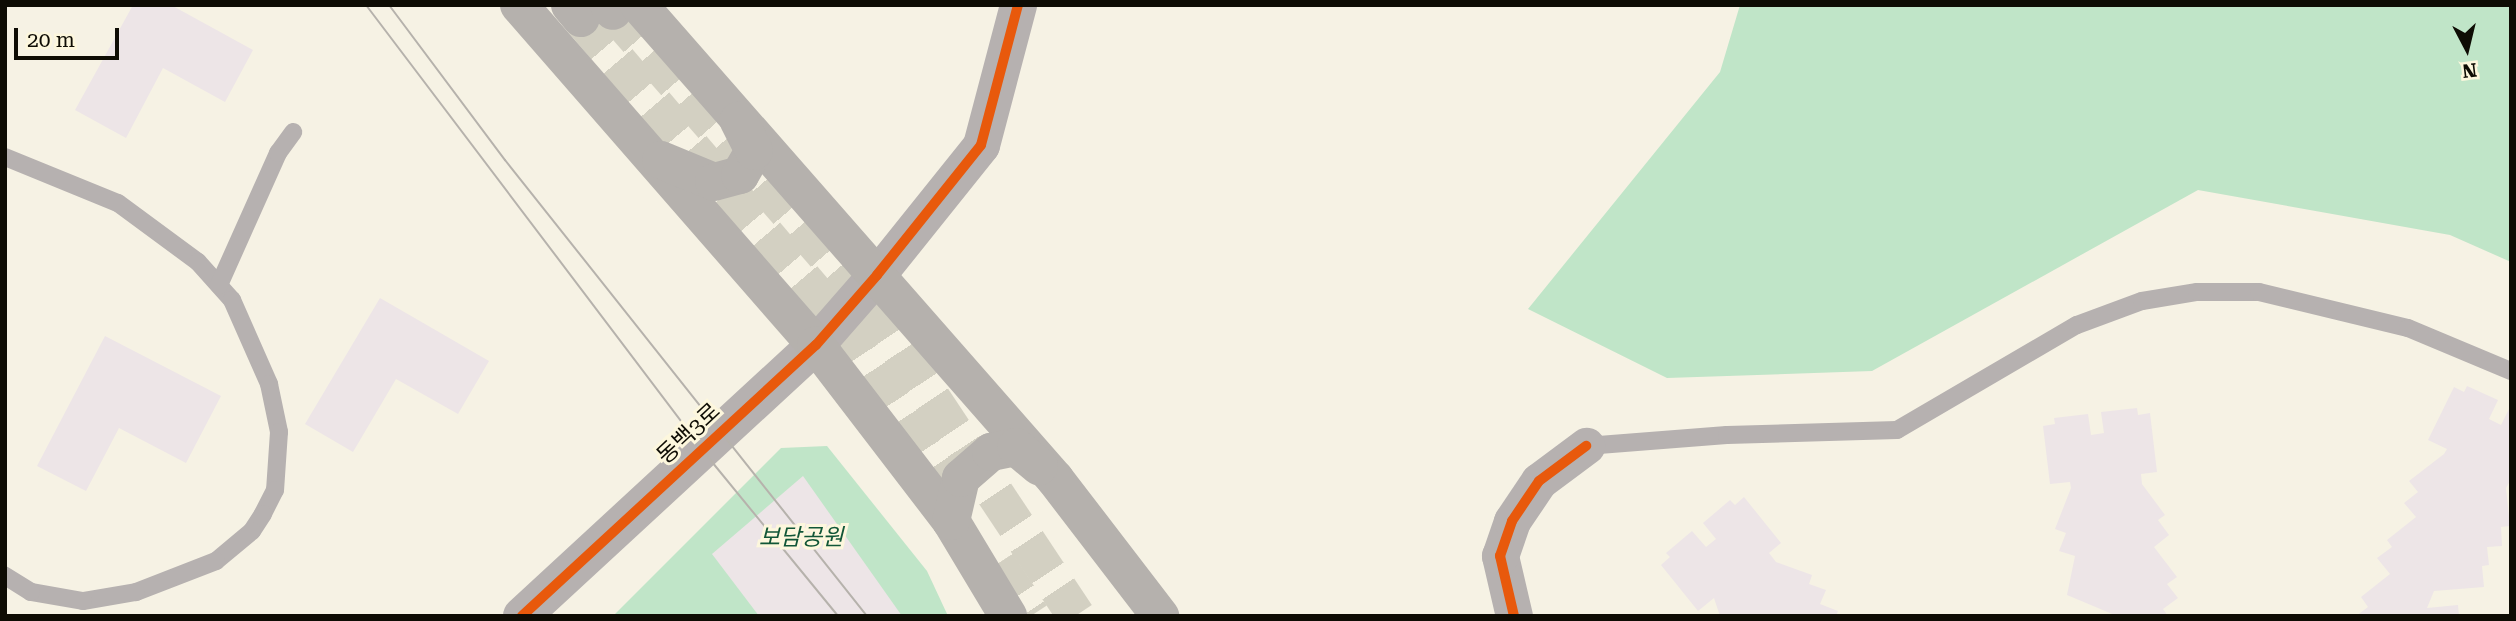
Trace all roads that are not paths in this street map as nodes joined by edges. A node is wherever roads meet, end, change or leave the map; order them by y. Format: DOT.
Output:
graph roads {
  1 [pos="519,5"];
  2 [pos="1018,5"];
  3 [pos="602,9"];
  4 [pos="735,115"];
  5 [pos="293,132"];
  6 [pos="650,155"];
  7 [pos="5,157"];
  8 [pos="877,275"];
  9 [pos="219,285"];
  10 [pos="816,345"];
  11 [pos="2511,371"];
  12 [pos="1587,446"];
  13 [pos="1055,479"];
  14 [pos="951,521"];
  15 [pos="5,576"];
  16 [pos="522,616"];
  17 [pos="1008,616"];
  18 [pos="1160,616"];
  19 [pos="1514,616"];
  1 -- 6 [label="main road"];
  2 -- 8 [label="street"];
  3 -- 4 [label="main road"];
  4 -- 6 [label="main road"];
  4 -- 8 [label="main road"];
  5 -- 9 [label="lane"];
  6 -- 10 [label="main road"];
  7 -- 9 [label="lane"];
  8 -- 10 [label="street, 동백3로"];
  8 -- 13 [label="main road"];
  9 -- 15 [label="lane"];
  10 -- 14 [label="main road"];
  10 -- 16 [label="street, 동백3로"];
  11 -- 12 [label="lane"];
  12 -- 19 [label="street"];
  13 -- 14 [label="main road"];
  13 -- 18 [label="main road"];
  14 -- 17 [label="main road"];
}
